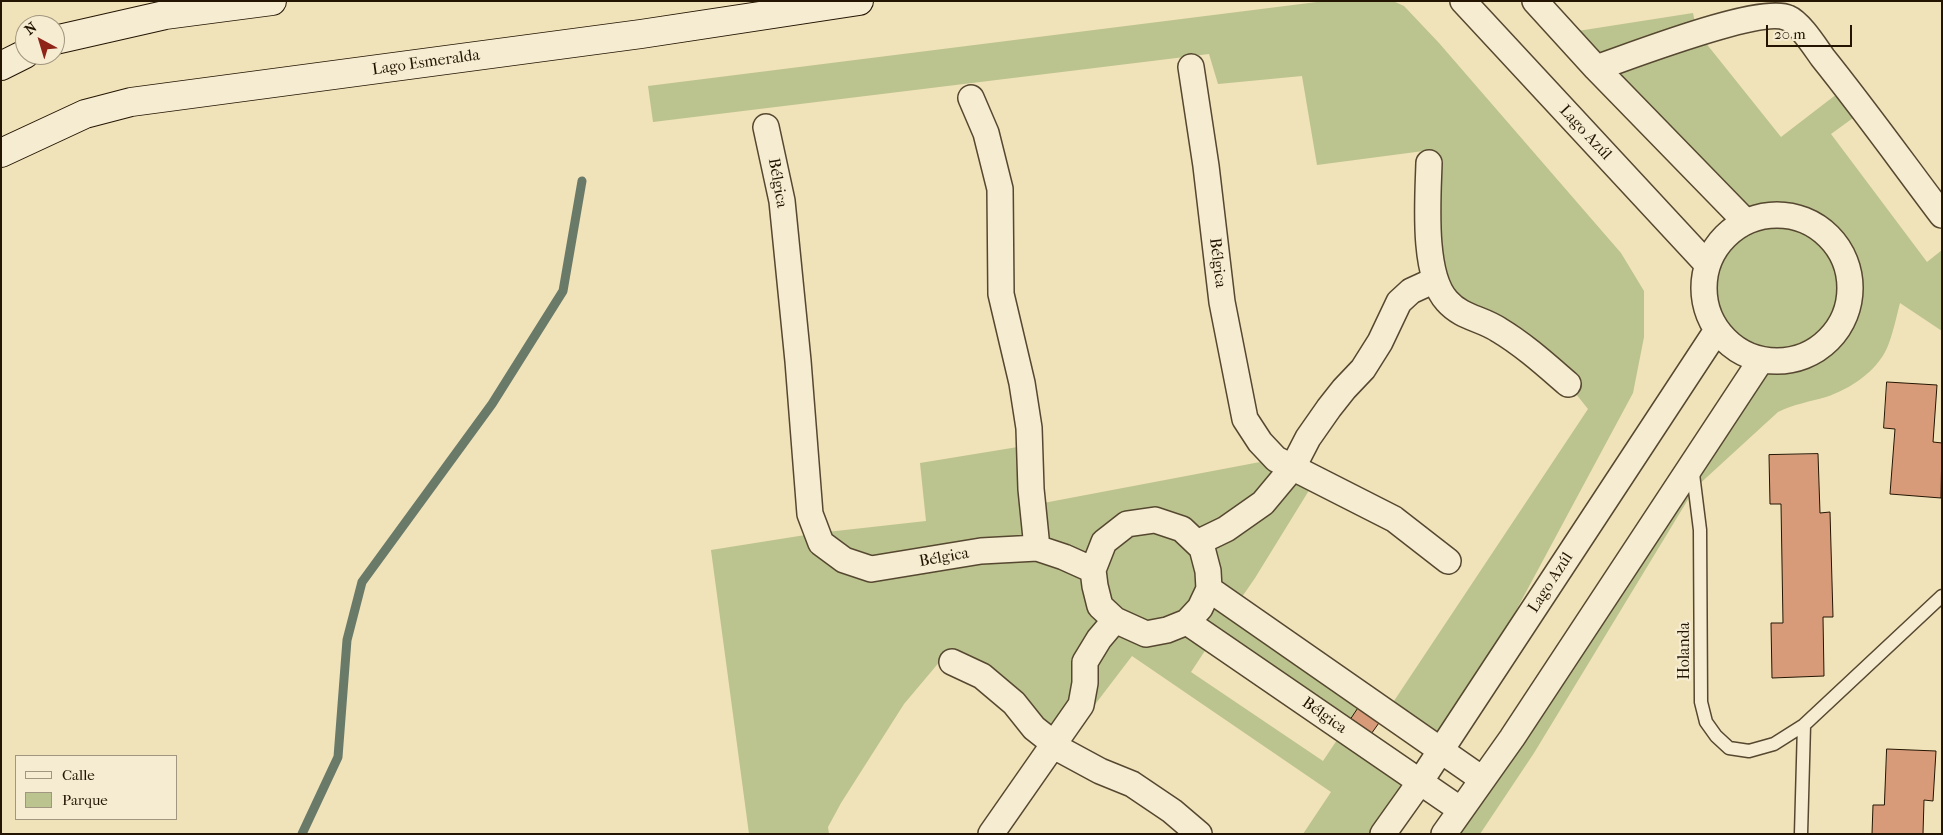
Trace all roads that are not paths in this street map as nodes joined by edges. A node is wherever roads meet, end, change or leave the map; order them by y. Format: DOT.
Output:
graph roads {
  1 [pos="272,1"];
  2 [pos="859,1"];
  3 [pos="1463,1"];
  4 [pos="1535,1"];
  5 [pos="172,8"];
  6 [pos="65,37"];
  7 [pos="15,59"];
  8 [pos="1,66"];
  9 [pos="1191,67"];
  10 [pos="1596,68"];
  11 [pos="971,98"];
  12 [pos="766,127"];
  13 [pos="1,153"];
  14 [pos="1429,163"];
  15 [pos="1942,215"];
  16 [pos="1745,221"];
  17 [pos="1707,264"];
  18 [pos="1436,280"];
  19 [pos="1717,330"];
  20 [pos="1760,360"];
  21 [pos="1568,384"];
  22 [pos="1692,462"];
  23 [pos="1292,467"];
  24 [pos="1197,543"];
  25 [pos="1037,548"];
  26 [pos="1448,561"];
  27 [pos="1093,570"];
  28 [pos="1210,589"];
  29 [pos="1942,596"];
  30 [pos="1115,620"];
  31 [pos="1187,622"];
  32 [pos="952,662"];
  33 [pos="1804,725"];
  34 [pos="1053,743"];
  35 [pos="1440,750"];
  36 [pos="1482,779"];
  37 [pos="1420,782"];
  38 [pos="1461,810"];
  39 [pos="990,834"];
  40 [pos="1199,834"];
  41 [pos="1383,834"];
  42 [pos="1444,834"];
  43 [pos="1801,834"];
  1 -- 5 [label="street"];
  2 -- 13 [label="street, Lago Esmeralda"];
  3 -- 17 [label="street, Lago Azúl"];
  4 -- 10 [label="street"];
  5 -- 6 [label="street"];
  7 -- 8 [label="street"];
  9 -- 23 [label="street, Bélgica"];
  10 -- 15 [label="street"];
  10 -- 16 [label="street"];
  11 -- 25 [label="street"];
  12 -- 25 [label="street, Bélgica"];
  14 -- 18 [label="street"];
  16 -- 17 [label="street"];
  16 -- 20 [label="street"];
  17 -- 19 [label="street"];
  18 -- 21 [label="street"];
  18 -- 23 [label="street"];
  19 -- 20 [label="street"];
  19 -- 35 [label="street, Lago Azúl"];
  20 -- 22 [label="street"];
  22 -- 33 [label="lane, Holanda"];
  22 -- 36 [label="street"];
  23 -- 24 [label="street"];
  23 -- 26 [label="street, Bélgica"];
  24 -- 27 [label="street"];
  24 -- 28 [label="street"];
  25 -- 27 [label="street"];
  27 -- 30 [label="street"];
  28 -- 31 [label="street"];
  28 -- 35 [label="street"];
  29 -- 33 [label="lane, Holanda"];
  30 -- 31 [label="street"];
  30 -- 34 [label="street"];
  31 -- 37 [label="street, Bélgica"];
  32 -- 34 [label="street"];
  33 -- 43 [label="lane"];
  34 -- 39 [label="street"];
  34 -- 40 [label="street"];
  35 -- 36 [label="street"];
  35 -- 37 [label="street, Lago Azúl"];
  36 -- 38 [label="street"];
  37 -- 38 [label="street, Bélgica"];
  37 -- 41 [label="street, Lago Azúl"];
  38 -- 42 [label="street"];
}
